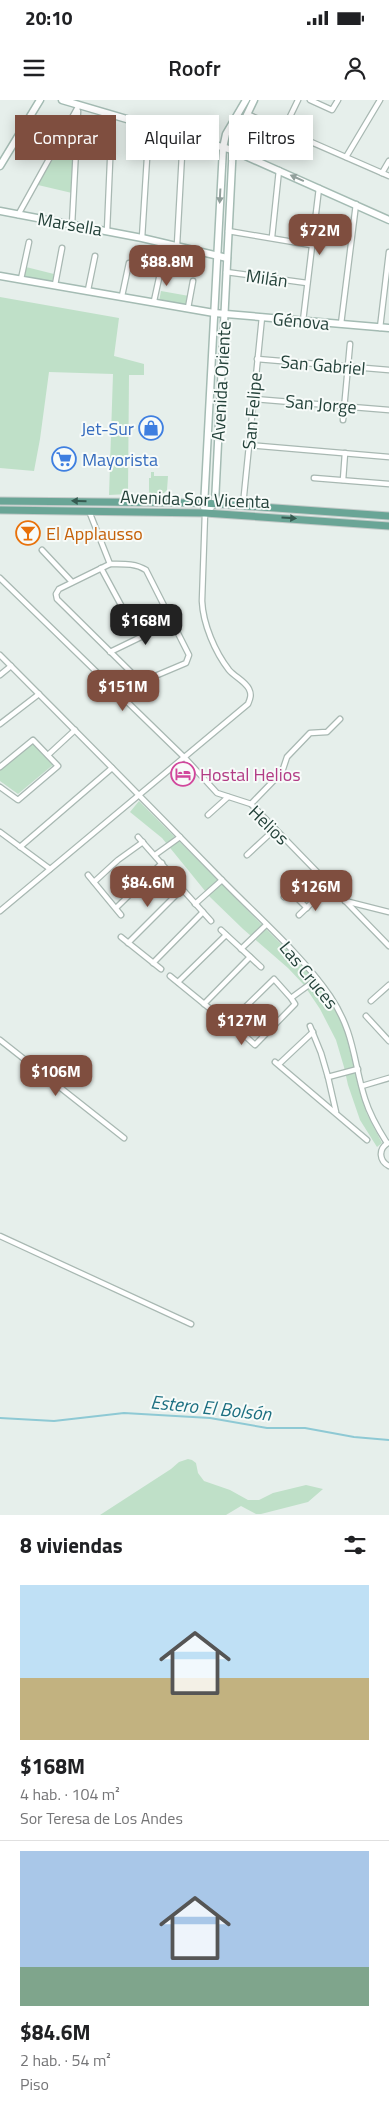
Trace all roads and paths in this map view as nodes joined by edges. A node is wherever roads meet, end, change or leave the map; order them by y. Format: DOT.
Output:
graph roads {
  1 [pos="40,100"];
  2 [pos="62,100"];
  3 [pos="246,100"];
  4 [pos="254,100"];
  5 [pos="298,100"];
  6 [pos="310,100"];
  7 [pos="338,100"];
  8 [pos="380,100"];
  9 [pos="79,107"];
  10 [pos="247,114"];
  11 [pos="112,115"];
  12 [pos="291,115"];
  13 [pos="313,142"];
  14 [pos="219,147"];
  15 [pos="223,148"];
  16 [pos="229,149"];
  17 [pos="346,157"];
  18 [pos="110,160"];
  19 [pos="147,160"];
  20 [pos="181,160"];
  21 [pos="232,160"];
  22 [pos="256,160"];
  23 [pos="389,161"];
  24 [pos="0,166"];
  25 [pos="280,170"];
  26 [pos="382,173"];
  27 [pos="389,176"];
  28 [pos="319,188"];
  29 [pos="356,204"];
  30 [pos="0,211"];
  31 [pos="18,215"];
  32 [pos="389,220"];
  33 [pos="72,225"];
  34 [pos="107,231"];
  35 [pos="228,231"];
  36 [pos="142,238"];
  37 [pos="272,238"];
  38 [pos="28,242"];
  39 [pos="176,245"];
  40 [pos="311,245"];
  41 [pos="62,248"];
  42 [pos="389,252"];
  43 [pos="95,256"];
  44 [pos="217,256"];
  45 [pos="227,258"];
  46 [pos="129,263"];
  47 [pos="161,268"];
  48 [pos="226,272"];
  49 [pos="0,276"];
  50 [pos="21,279"];
  51 [pos="193,281"];
  52 [pos="307,283"];
  53 [pos="55,285"];
  54 [pos="88,290"];
  55 [pos="122,296"];
  56 [pos="154,302"];
  57 [pos="188,308"];
  58 [pos="214,313"];
  59 [pos="224,314"];
  60 [pos="262,317"];
  61 [pos="303,321"];
  62 [pos="342,324"];
  63 [pos="380,328"];
  64 [pos="389,328"];
  65 [pos="350,344"];
  66 [pos="258,359"];
  67 [pos="348,367"];
  68 [pos="389,370"];
  69 [pos="210,391"];
  70 [pos="220,396"];
  71 [pos="254,399"];
  72 [pos="345,406"];
  73 [pos="389,410"];
  74 [pos="343,420"];
  75 [pos="249,445"];
  76 [pos="345,453"];
  77 [pos="389,457"];
  78 [pos="217,458"];
  79 [pos="206,459"];
  80 [pos="314,478"];
  81 [pos="343,480"];
  82 [pos="389,484"];
  83 [pos="0,501"];
  84 [pos="106,502"];
  85 [pos="204,503"];
  86 [pos="215,503"];
  87 [pos="244,505"];
  88 [pos="0,510"];
  89 [pos="89,511"];
  90 [pos="98,511"];
  91 [pos="205,513"];
  92 [pos="389,516"];
  93 [pos="389,526"];
  94 [pos="42,550"];
  95 [pos="110,564"];
  96 [pos="101,568"];
  97 [pos="0,578"];
  98 [pos="72,582"];
  99 [pos="122,606"];
  100 [pos="172,622"];
  101 [pos="110,652"];
  102 [pos="0,655"];
  103 [pos="11,666"];
  104 [pos="0,675"];
  105 [pos="38,694"];
  106 [pos="340,719"];
  107 [pos="0,724"];
  108 [pos="75,730"];
  109 [pos="48,755"];
  110 [pos="185,758"];
  111 [pos="0,767"];
  112 [pos="112,768"];
  113 [pos="0,787"];
  114 [pos="140,795"];
  115 [pos="228,797"];
  116 [pos="251,804"];
  117 [pos="208,815"];
  118 [pos="275,829"];
  119 [pos="0,832"];
  120 [pos="138,837"];
  121 [pos="180,837"];
  122 [pos="143,842"];
  123 [pos="20,847"];
  124 [pos="155,855"];
  125 [pos="247,855"];
  126 [pos="162,863"];
  127 [pos="50,869"];
  128 [pos="168,871"];
  129 [pos="318,874"];
  130 [pos="88,875"];
  131 [pos="222,880"];
  132 [pos="175,881"];
  133 [pos="94,882"];
  134 [pos="182,889"];
  135 [pos="290,891"];
  136 [pos="319,896"];
  137 [pos="284,897"];
  138 [pos="344,901"];
  139 [pos="195,904"];
  140 [pos="116,908"];
  141 [pos="307,908"];
  142 [pos="0,911"];
  143 [pos="203,912"];
  144 [pos="389,912"];
  145 [pos="121,915"];
  146 [pos="299,915"];
  147 [pos="211,921"];
  148 [pos="266,925"];
  149 [pos="221,930"];
  150 [pos="226,935"];
  151 [pos="121,937"];
  152 [pos="128,943"];
  153 [pos="389,946"];
  154 [pos="241,949"];
  155 [pos="250,957"];
  156 [pos="153,963"];
  157 [pos="261,967"];
  158 [pos="161,969"];
  159 [pos="170,976"];
  160 [pos="317,979"];
  161 [pos="178,982"];
  162 [pos="389,985"];
  163 [pos="291,998"];
  164 [pos="372,1001"];
  165 [pos="204,1004"];
  166 [pos="219,1016"];
  167 [pos="366,1016"];
  168 [pos="310,1026"];
  169 [pos="313,1032"];
  170 [pos="0,1040"];
  171 [pos="389,1041"];
  172 [pos="358,1069"];
  173 [pos="328,1077"];
  174 [pos="389,1078"];
  175 [pos="362,1086"];
  176 [pos="336,1113"];
  177 [pos="124,1138"];
  178 [pos="367,1140"];
  179 [pos="388,1143"];
  180 [pos="389,1166"];
  181 [pos="0,1236"];
  182 [pos="191,1324"];
  1 -- 24 [label="street"];
  2 -- 9 [label="street"];
  3 -- 15 [label="street, Avenida Oriente"];
  4 -- 10 [label="street, Avenida Oriente"];
  5 -- 12 [label="street"];
  6 -- 7 [label="street"];
  8 -- 17 [label="street"];
  9 -- 11 [label="street"];
  9 -- 31 [label="street"];
  9 -- 33 [label="street"];
  13 -- 17 [label="street"];
  14 -- 15 [label="street"];
  15 -- 16 [label="street"];
  15 -- 44 [label="street, Avenida Oriente, one-way"];
  17 -- 26 [label="street"];
  18 -- 34 [label="street"];
  19 -- 36 [label="street"];
  20 -- 39 [label="street"];
  21 -- 35 [label="street, Avenida Oriente"];
  22 -- 25 [label="street"];
  23 -- 26 [label="street"];
  28 -- 25 [label="street, one-way"];
  25 -- 37 [label="street"];
  26 -- 27 [label="street"];
  28 -- 29 [label="street"];
  28 -- 40 [label="street"];
  29 -- 32 [label="street"];
  29 -- 62 [label="street"];
  30 -- 31 [label="street, Marsella"];
  31 -- 33 [label="street, Marsella"];
  33 -- 34 [label="street, Marsella"];
  34 -- 36 [label="street, Marsella"];
  35 -- 37 [label="street"];
  35 -- 45 [label="street, Avenida Oriente"];
  36 -- 39 [label="street, Marsella"];
  37 -- 40 [label="street"];
  38 -- 50 [label="street"];
  39 -- 44 [label="street, Marsella"];
  40 -- 52 [label="street"];
  41 -- 53 [label="street"];
  42 -- 63 [label="street"];
  43 -- 54 [label="street"];
  44 -- 45 [label="street, Marsella"];
  44 -- 58 [label="street, Avenida Oriente"];
  45 -- 48 [label="street, Avenida Oriente"];
  46 -- 55 [label="street"];
  47 -- 56 [label="street"];
  48 -- 52 [label="street, Milán"];
  48 -- 59 [label="street, Avenida Oriente"];
  49 -- 50 [label="street, Génova"];
  50 -- 53 [label="street, Génova"];
  51 -- 57 [label="street"];
  52 -- 61 [label="street"];
  53 -- 54 [label="street, Génova"];
  54 -- 55 [label="street, Génova"];
  55 -- 56 [label="street, Génova"];
  56 -- 57 [label="street, Génova"];
  57 -- 58 [label="street, Génova"];
  58 -- 59 [label="street, Génova"];
  58 -- 69 [label="street, Avenida Oriente"];
  59 -- 60 [label="street, Génova"];
  59 -- 70 [label="street, Avenida Oriente"];
  60 -- 61 [label="street, Génova"];
  60 -- 66 [label="street, San Felipe"];
  61 -- 62 [label="street, Génova"];
  62 -- 63 [label="street, Génova"];
  63 -- 64 [label="street, Génova"];
  65 -- 67 [label="street"];
  66 -- 67 [label="street, San Gabriel"];
  66 -- 71 [label="street, San Felipe"];
  67 -- 68 [label="street, San Gabriel"];
  67 -- 72 [label="street"];
  69 -- 70 [label="street"];
  69 -- 79 [label="street, Avenida Oriente"];
  70 -- 78 [label="street, Avenida Oriente"];
  71 -- 72 [label="street, San Jorge"];
  71 -- 75 [label="street, San Felipe"];
  72 -- 73 [label="street, San Jorge"];
  72 -- 74 [label="street"];
  75 -- 76 [label="street"];
  75 -- 87 [label="street, San Felipe"];
  76 -- 77 [label="street"];
  76 -- 81 [label="street"];
  78 -- 79 [label="street"];
  78 -- 86 [label="street, Avenida Oriente"];
  79 -- 85 [label="street, Avenida Oriente"];
  80 -- 81 [label="street"];
  81 -- 82 [label="street"];
  84 -- 83 [label="main road, Avenida Sor Vicenta, one-way"];
  84 -- 85 [label="main road, Avenida Sor Vicenta"];
  84 -- 90 [label="main road"];
  85 -- 86 [label="main road, Avenida Sor Vicenta"];
  85 -- 91 [label="street, Avenida Oriente"];
  86 -- 87 [label="main road, Avenida Sor Vicenta"];
  86 -- 91 [label="street"];
  87 -- 92 [label="main road, Avenida Sor Vicenta"];
  88 -- 89 [label="main road, Avenida Sor Vicenta"];
  89 -- 90 [label="main road, Avenida Sor Vicenta"];
  89 -- 95 [label="street"];
  90 -- 91 [label="main road, Avenida Sor Vicenta"];
  91 -- 93 [label="main road, Avenida Sor Vicenta, one-way"];
  91 -- 110 [label="street, Avenida Oriente"];
  94 -- 98 [label="street"];
  95 -- 96 [label="street"];
  95 -- 100 [label="street"];
  96 -- 98 [label="street"];
  96 -- 99 [label="street"];
  97 -- 110 [label="street, Helios"];
  98 -- 101 [label="street"];
  100 -- 101 [label="street"];
  100 -- 101 [label="street"];
  102 -- 103 [label="street, Las Cruces"];
  103 -- 104 [label="street"];
  103 -- 105 [label="street, Las Cruces"];
  105 -- 107 [label="street"];
  105 -- 108 [label="street, Las Cruces"];
  106 -- 116 [label="street"];
  108 -- 109 [label="street"];
  108 -- 112 [label="street, Las Cruces"];
  109 -- 111 [label="street"];
  109 -- 113 [label="street"];
  110 -- 114 [label="street"];
  110 -- 115 [label="street, Helios"];
  112 -- 114 [label="street, Las Cruces"];
  112 -- 123 [label="street"];
  114 -- 121 [label="street, Las Cruces"];
  114 -- 127 [label="street"];
  115 -- 116 [label="street, Helios"];
  115 -- 117 [label="street"];
  116 -- 118 [label="street, Helios"];
  118 -- 125 [label="street"];
  118 -- 129 [label="street, Helios"];
  119 -- 123 [label="street"];
  120 -- 122 [label="street"];
  121 -- 124 [label="street"];
  121 -- 131 [label="street, Las Cruces"];
  122 -- 124 [label="street"];
  122 -- 133 [label="street"];
  123 -- 127 [label="street"];
  124 -- 126 [label="street"];
  126 -- 128 [label="street"];
  126 -- 140 [label="street"];
  127 -- 142 [label="street"];
  129 -- 135 [label="street"];
  129 -- 138 [label="street, Helios"];
  130 -- 133 [label="street"];
  131 -- 139 [label="street"];
  131 -- 148 [label="street, Las Cruces"];
  132 -- 134 [label="street"];
  133 -- 140 [label="street"];
  134 -- 139 [label="street"];
  134 -- 152 [label="street"];
  135 -- 137 [label="street"];
  135 -- 141 [label="street"];
  136 -- 141 [label="street"];
  138 -- 144 [label="street"];
  138 -- 153 [label="street, Helios"];
  139 -- 143 [label="street"];
  140 -- 145 [label="street"];
  141 -- 146 [label="street"];
  143 -- 147 [label="street"];
  143 -- 156 [label="street"];
  148 -- 154 [label="street"];
  148 -- 160 [label="street, Las Cruces"];
  149 -- 150 [label="street"];
  150 -- 154 [label="street"];
  150 -- 161 [label="street"];
  151 -- 152 [label="street"];
  152 -- 156 [label="street"];
  154 -- 155 [label="street"];
  155 -- 157 [label="street"];
  155 -- 165 [label="street"];
  156 -- 158 [label="street"];
  159 -- 161 [label="street"];
  160 -- 163 [label="street"];
  160 -- 172 [label="street, Las Cruces"];
  161 -- 165 [label="street"];
  162 -- 164 [label="street"];
  163 -- 163 [label="street"];
  165 -- 166 [label="street"];
  167 -- 171 [label="street"];
  168 -- 169 [label="street"];
  169 -- 173 [label="street"];
  169 -- 176 [label="street"];
  170 -- 177 [label="street"];
  172 -- 173 [label="street"];
  172 -- 175 [label="street, Las Cruces"];
  173 -- 176 [label="street"];
  174 -- 175 [label="street"];
  175 -- 179 [label="street, Las Cruces"];
  176 -- 178 [label="street"];
  179 -- 180 [label="street"];
  181 -- 182 [label="street"];
}
